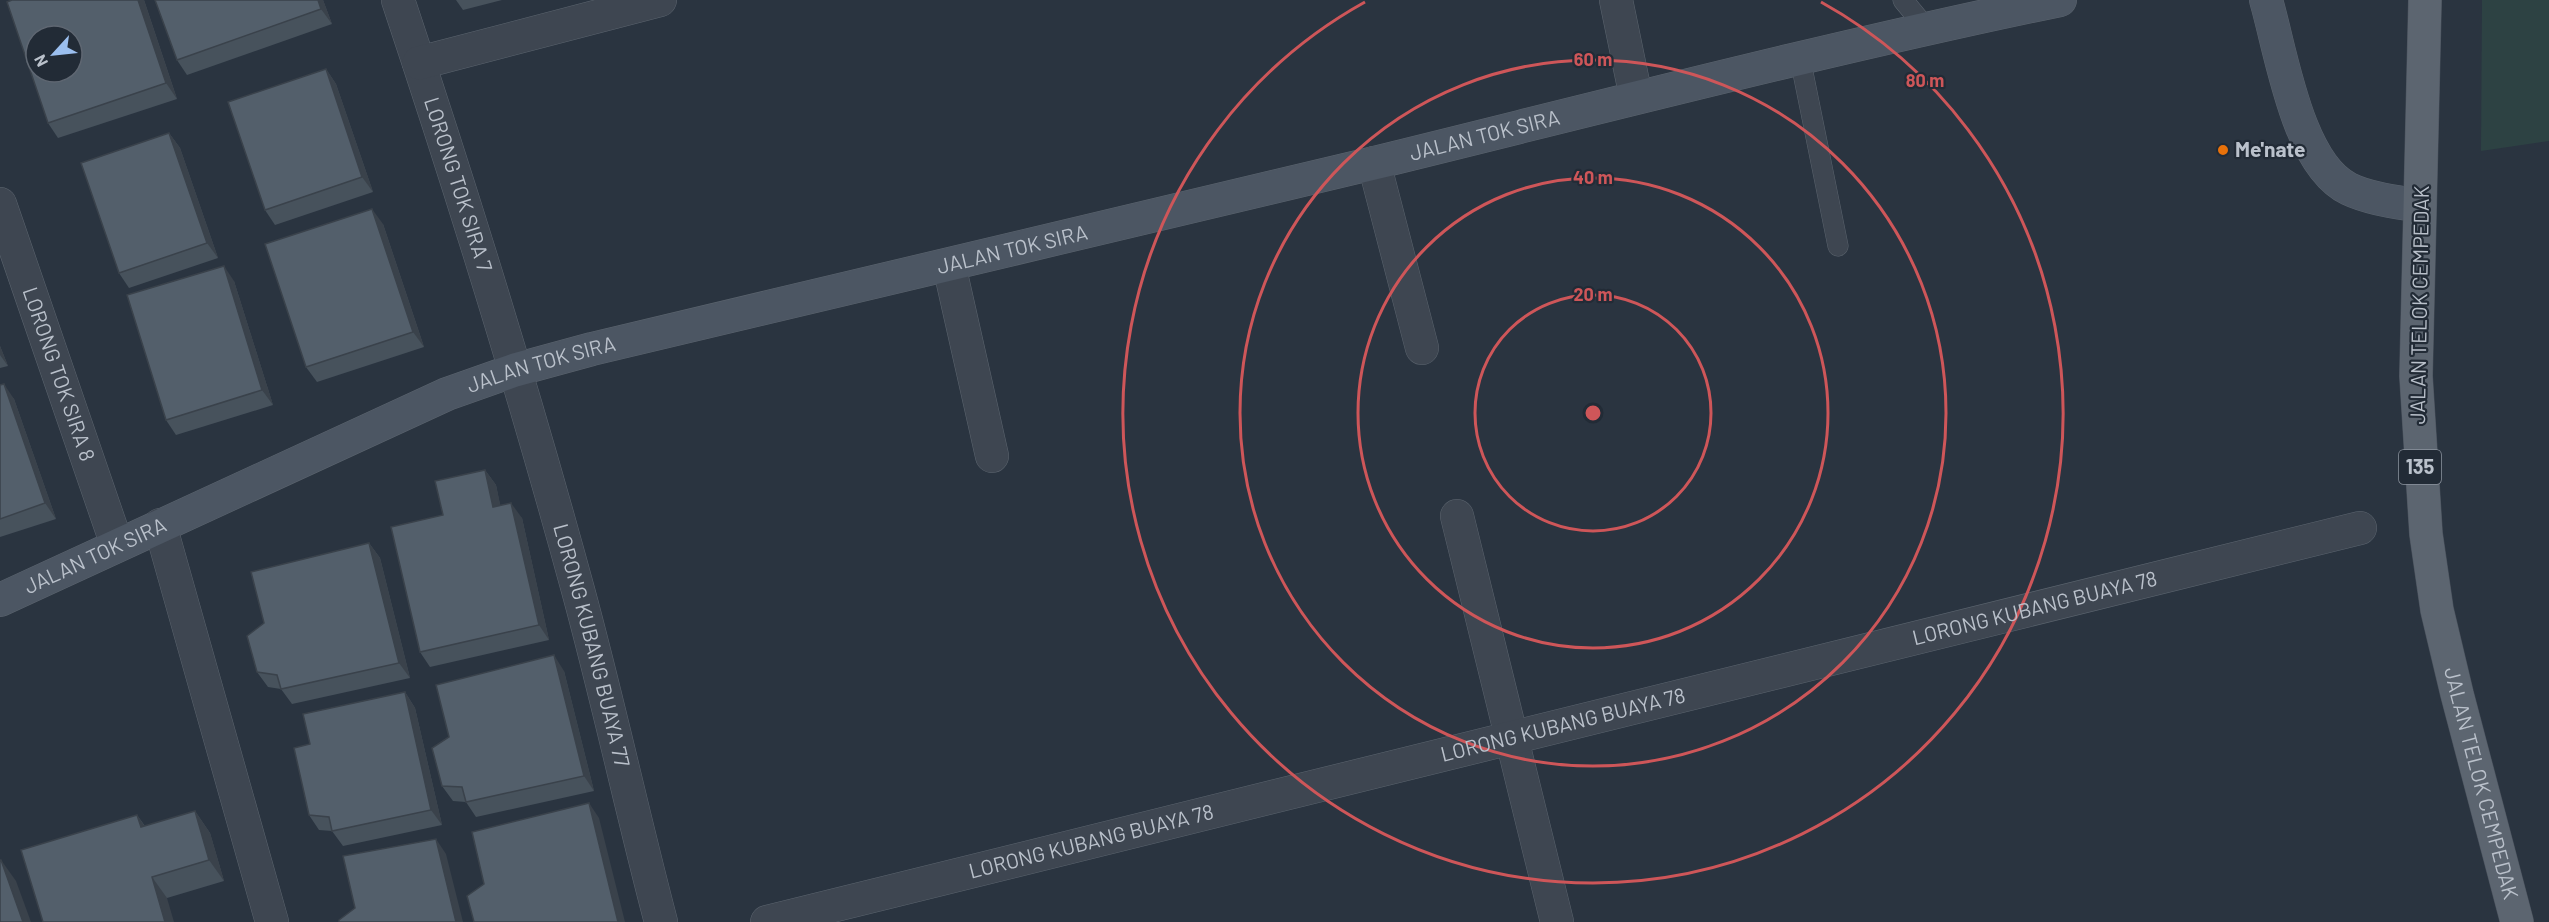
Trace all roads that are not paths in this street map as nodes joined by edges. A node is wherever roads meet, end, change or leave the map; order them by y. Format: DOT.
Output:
graph roads {
  1 [pos="398,0"];
  2 [pos="660,0"];
  3 [pos="1616,0"];
  4 [pos="1903,0"];
  5 [pos="2060,0"];
  6 [pos="2266,0"];
  7 [pos="2425,0"];
  8 [pos="1926,28"];
  9 [pos="1800,58"];
  10 [pos="419,63"];
  11 [pos="1636,97"];
  12 [pos="1374,163"];
  13 [pos="0,204"];
  14 [pos="2420,206"];
  15 [pos="1838,246"];
  16 [pos="949,265"];
  17 [pos="1422,348"];
  18 [pos="515,370"];
  19 [pos="992,456"];
  20 [pos="1457,516"];
  21 [pos="160,525"];
  22 [pos="2360,528"];
  23 [pos="117,545"];
  24 [pos="0,600"];
  25 [pos="1512,740"];
  26 [pos="272,922"];
  27 [pos="661,922"];
  28 [pos="767,922"];
  29 [pos="1557,922"];
  30 [pos="2517,922"];
  1 -- 10 [label="street, LORONG TOK SIRA 7"];
  2 -- 10 [label="street"];
  3 -- 11 [label="street"];
  4 -- 8 [label="lane"];
  5 -- 8 [label="street, JALAN TOK SIRA"];
  6 -- 14 [label="street"];
  7 -- 14 [label="main road, JALAN TELOK CEMPEDAK / 135"];
  8 -- 9 [label="street, JALAN TOK SIRA"];
  9 -- 11 [label="street, JALAN TOK SIRA"];
  9 -- 15 [label="lane"];
  10 -- 18 [label="street, LORONG TOK SIRA 7"];
  11 -- 12 [label="street, JALAN TOK SIRA"];
  12 -- 16 [label="street, JALAN TOK SIRA"];
  12 -- 17 [label="street"];
  13 -- 23 [label="street, LORONG TOK SIRA 8"];
  14 -- 30 [label="main road, JALAN TELOK CEMPEDAK / 135"];
  16 -- 18 [label="street, JALAN TOK SIRA"];
  16 -- 19 [label="street"];
  18 -- 21 [label="street, JALAN TOK SIRA"];
  18 -- 27 [label="street, LORONG KUBANG BUAYA 77"];
  20 -- 25 [label="street"];
  21 -- 23 [label="street, JALAN TOK SIRA"];
  21 -- 26 [label="street"];
  22 -- 25 [label="street, LORONG KUBANG BUAYA 78"];
  23 -- 24 [label="street, JALAN TOK SIRA"];
  25 -- 28 [label="street, LORONG KUBANG BUAYA 78"];
  25 -- 29 [label="street"];
}
